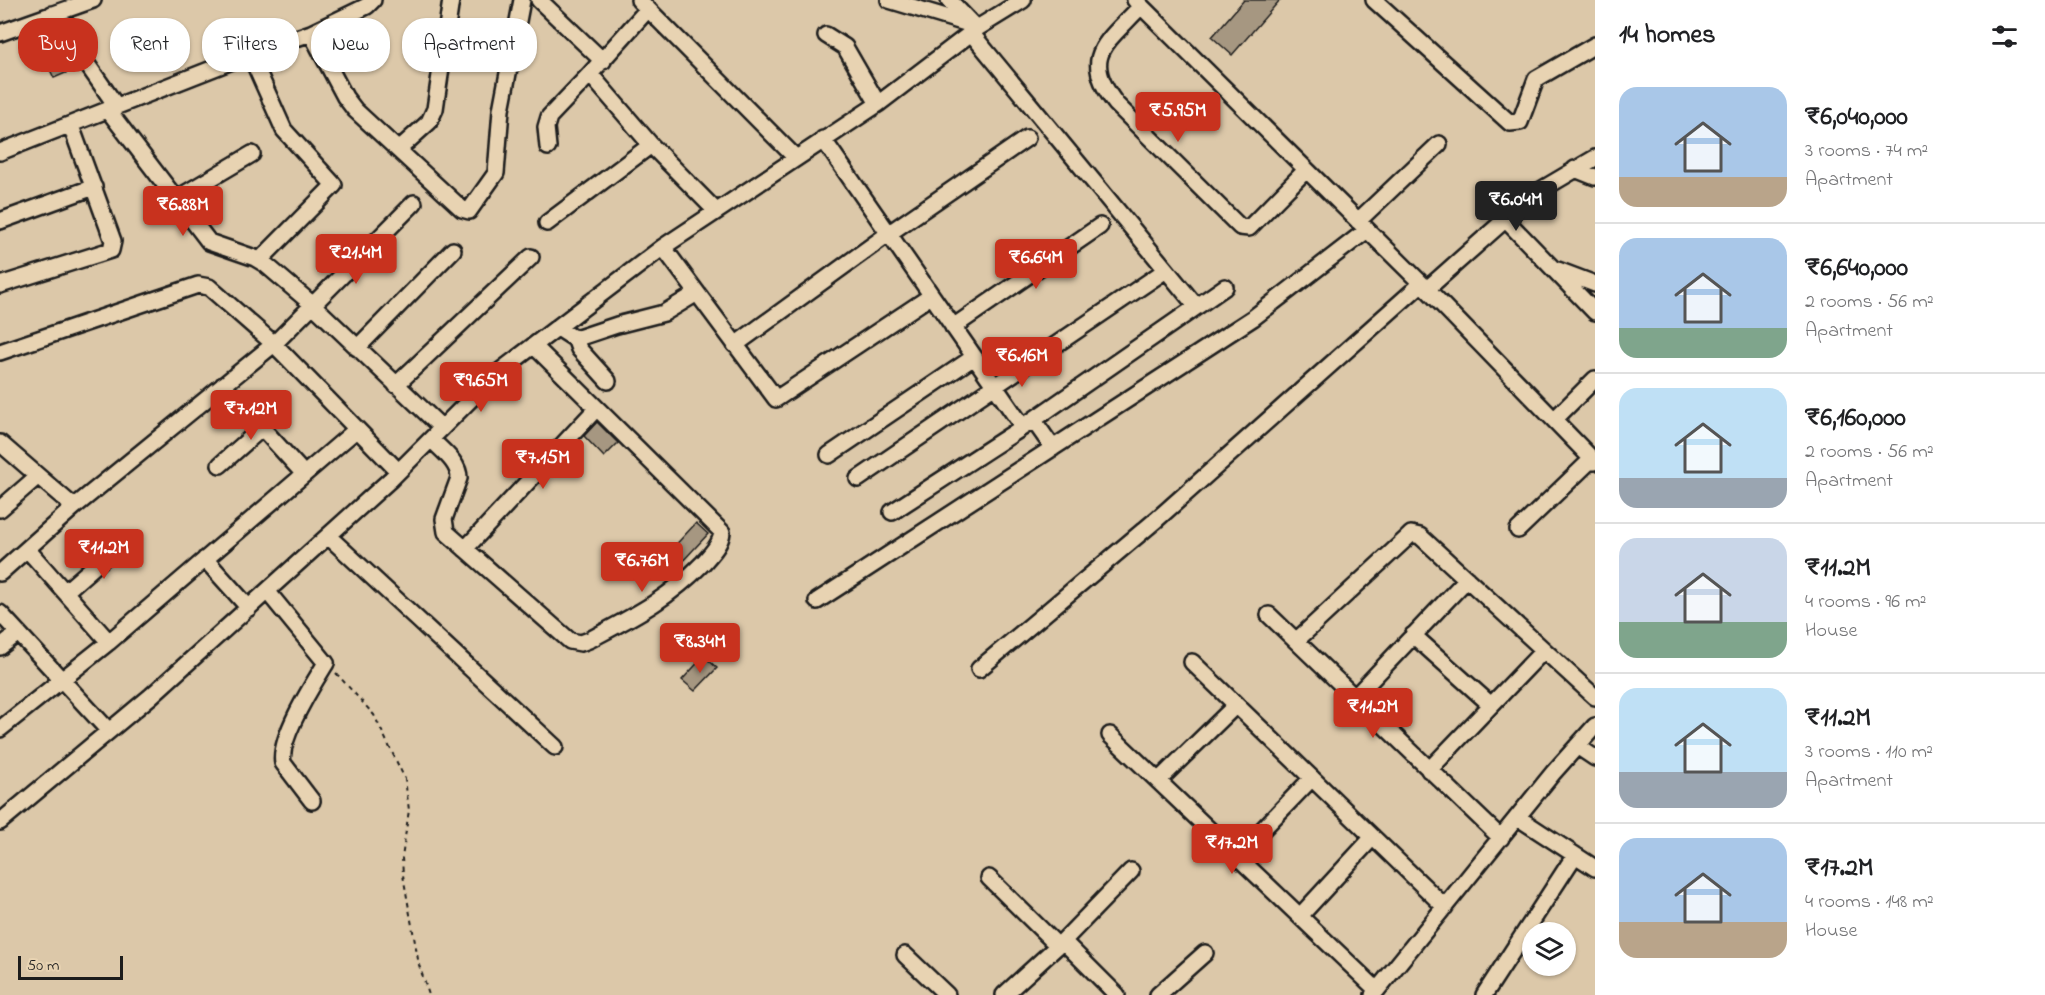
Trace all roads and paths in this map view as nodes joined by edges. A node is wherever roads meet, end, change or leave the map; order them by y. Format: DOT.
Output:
graph roads {
  1 [pos="373,0"];
  2 [pos="451,0"];
  3 [pos="522,0"];
  4 [pos="539,0"];
  5 [pos="889,0"];
  6 [pos="949,0"];
  7 [pos="1023,0"];
  8 [pos="1374,0"];
  9 [pos="89,1"];
  10 [pos="1138,3"];
  11 [pos="644,4"];
  12 [pos="52,15"];
  13 [pos="342,18"];
  14 [pos="975,29"];
  15 [pos="0,33"];
  16 [pos="311,33"];
  17 [pos="826,34"];
  18 [pos="299,37"];
  19 [pos="1595,45"];
  20 [pos="603,61"];
  21 [pos="204,72"];
  22 [pos="258,72"];
  23 [pos="332,72"];
  24 [pos="590,74"];
  25 [pos="878,104"];
  26 [pos="112,108"];
  27 [pos="71,126"];
  28 [pos="1027,138"];
  29 [pos="823,139"];
  30 [pos="1439,144"];
  31 [pos="651,145"];
  32 [pos="548,147"];
  33 [pos="398,150"];
  34 [pos="0,152"];
  35 [pos="252,154"];
  36 [pos="795,157"];
  37 [pos="1595,158"];
  38 [pos="1575,169"];
  39 [pos="1306,170"];
  40 [pos="1595,177"];
  41 [pos="94,188"];
  42 [pos="176,199"];
  43 [pos="414,203"];
  44 [pos="716,211"];
  45 [pos="1506,219"];
  46 [pos="0,221"];
  47 [pos="547,223"];
  48 [pos="1100,226"];
  49 [pos="1363,226"];
  50 [pos="888,234"];
  51 [pos="663,247"];
  52 [pos="453,250"];
  53 [pos="531,257"];
  54 [pos="260,260"];
  55 [pos="1552,268"];
  56 [pos="1166,270"];
  57 [pos="0,283"];
  58 [pos="1595,284"];
  59 [pos="1224,287"];
  60 [pos="1424,287"];
  61 [pos="697,292"];
  62 [pos="931,296"];
  63 [pos="312,305"];
  64 [pos="1196,306"];
  65 [pos="1595,312"];
  66 [pos="953,327"];
  67 [pos="558,328"];
  68 [pos="575,338"];
  69 [pos="274,344"];
  70 [pos="735,345"];
  71 [pos="534,346"];
  72 [pos="357,348"];
  73 [pos="0,352"];
  74 [pos="974,357"];
  75 [pos="1595,380"];
  76 [pos="608,381"];
  77 [pos="396,385"];
  78 [pos="223,386"];
  79 [pos="995,387"];
  80 [pos="596,409"];
  81 [pos="1554,420"];
  82 [pos="1028,424"];
  83 [pos="262,428"];
  84 [pos="357,429"];
  85 [pos="436,434"];
  86 [pos="0,443"];
  87 [pos="1053,448"];
  88 [pos="829,455"];
  89 [pos="1593,460"];
  90 [pos="220,465"];
  91 [pos="398,471"];
  92 [pos="304,474"];
  93 [pos="38,476"];
  94 [pos="858,479"];
  95 [pos="74,507"];
  96 [pos="0,509"];
  97 [pos="892,512"];
  98 [pos="1518,530"];
  99 [pos="328,536"];
  100 [pos="122,542"];
  101 [pos="27,549"];
  102 [pos="465,549"];
  103 [pos="205,559"];
  104 [pos="0,573"];
  105 [pos="1467,579"];
  106 [pos="267,591"];
  107 [pos="64,592"];
  108 [pos="817,601"];
  109 [pos="249,608"];
  110 [pos="0,614"];
  111 [pos="1269,615"];
  112 [pos="18,633"];
  113 [pos="1413,635"];
  114 [pos="1297,640"];
  115 [pos="109,642"];
  116 [pos="0,647"];
  117 [pos="1544,650"];
  118 [pos="1192,662"];
  119 [pos="326,663"];
  120 [pos="979,669"];
  121 [pos="62,681"];
  122 [pos="1595,696"];
  123 [pos="1354,698"];
  124 [pos="1236,705"];
  125 [pos="1491,705"];
  126 [pos="1595,726"];
  127 [pos="0,729"];
  128 [pos="109,731"];
  129 [pos="1110,735"];
  130 [pos="1577,746"];
  131 [pos="555,747"];
  132 [pos="1595,758"];
  133 [pos="1429,770"];
  134 [pos="1312,778"];
  135 [pos="1158,781"];
  136 [pos="312,801"];
  137 [pos="1517,817"];
  138 [pos="0,822"];
  139 [pos="1373,837"];
  140 [pos="1501,838"];
  141 [pos="1575,855"];
  142 [pos="1237,856"];
  143 [pos="1595,868"];
  144 [pos="1131,871"];
  145 [pos="989,878"];
  146 [pos="1445,907"];
  147 [pos="1299,916"];
  148 [pos="1060,944"];
  149 [pos="1205,953"];
  150 [pos="905,955"];
  151 [pos="1375,993"];
  152 [pos="429,995"];
  153 [pos="947,995"];
  154 [pos="1004,995"];
  155 [pos="1117,995"];
  156 [pos="1158,995"];
  157 [pos="1484,995"];
  1 -- 13 [label="street"];
  2 -- 33 [label="street"];
  3 -- 33 [label="street"];
  4 -- 20 [label="street"];
  5 -- 14 [label="street"];
  6 -- 14 [label="street"];
  7 -- 14 [label="street"];
  8 -- 19 [label="street"];
  9 -- 12 [label="street"];
  10 -- 39 [label="street"];
  10 -- 39 [label="street"];
  11 -- 20 [label="street"];
  11 -- 36 [label="street"];
  12 -- 15 [label="street"];
  12 -- 26 [label="street"];
  14 -- 25 [label="street"];
  14 -- 56 [label="street"];
  16 -- 18 [label="street"];
  17 -- 25 [label="street"];
  20 -- 24 [label="street"];
  21 -- 26 [label="street"];
  22 -- 54 [label="street"];
  23 -- 33 [label="street"];
  24 -- 31 [label="street"];
  24 -- 32 [label="street"];
  25 -- 29 [label="street"];
  26 -- 27 [label="street"];
  26 -- 42 [label="street"];
  27 -- 34 [label="street"];
  27 -- 41 [label="street"];
  28 -- 50 [label="street"];
  29 -- 36 [label="street"];
  29 -- 50 [label="street"];
  30 -- 49 [label="street"];
  31 -- 44 [label="street"];
  31 -- 47 [label="street"];
  35 -- 42 [label="street"];
  36 -- 44 [label="street"];
  37 -- 38 [label="street"];
  38 -- 40 [label="street"];
  38 -- 45 [label="street"];
  39 -- 49 [label="street"];
  41 -- 46 [label="street"];
  41 -- 57 [label="street"];
  42 -- 54 [label="street"];
  43 -- 63 [label="street"];
  44 -- 51 [label="street"];
  45 -- 55 [label="street"];
  45 -- 60 [label="street"];
  48 -- 66 [label="street"];
  49 -- 60 [label="street"];
  49 -- 87 [label="street"];
  50 -- 62 [label="street"];
  50 -- 70 [label="street"];
  51 -- 61 [label="street"];
  51 -- 67 [label="street"];
  52 -- 72 [label="street"];
  53 -- 77 [label="street"];
  54 -- 63 [label="street"];
  55 -- 58 [label="street"];
  55 -- 65 [label="street"];
  56 -- 64 [label="street"];
  56 -- 79 [label="street"];
  59 -- 64 [label="street"];
  60 -- 81 [label="street"];
  60 -- 120 [label="street"];
  61 -- 68 [label="street"];
  61 -- 70 [label="street"];
  62 -- 66 [label="street"];
  62 -- 70 [label="street"];
  63 -- 69 [label="street"];
  63 -- 72 [label="street"];
  64 -- 82 [label="street"];
  66 -- 74 [label="street"];
  67 -- 68 [label="street"];
  67 -- 71 [label="street"];
  68 -- 76 [label="street"];
  69 -- 73 [label="street"];
  69 -- 78 [label="street"];
  69 -- 84 [label="street"];
  71 -- 80 [label="street"];
  71 -- 85 [label="street"];
  72 -- 77 [label="street"];
  74 -- 79 [label="street"];
  74 -- 88 [label="street"];
  75 -- 81 [label="street"];
  77 -- 85 [label="street"];
  78 -- 83 [label="street"];
  78 -- 95 [label="street"];
  79 -- 82 [label="street"];
  79 -- 94 [label="street"];
  80 -- 102 [label="street"];
  80 -- 102 [label="street"];
  81 -- 89 [label="street"];
  82 -- 87 [label="street"];
  82 -- 97 [label="street"];
  83 -- 90 [label="street"];
  83 -- 92 [label="street"];
  84 -- 91 [label="street"];
  84 -- 92 [label="street"];
  85 -- 91 [label="street"];
  85 -- 102 [label="street"];
  86 -- 93 [label="street"];
  87 -- 108 [label="street"];
  89 -- 98 [label="street"];
  91 -- 99 [label="street"];
  92 -- 103 [label="street"];
  93 -- 95 [label="street"];
  93 -- 96 [label="street"];
  95 -- 101 [label="street"];
  99 -- 106 [label="street"];
  99 -- 131 [label="street"];
  100 -- 107 [label="street"];
  101 -- 104 [label="street"];
  101 -- 107 [label="street"];
  103 -- 109 [label="street"];
  103 -- 115 [label="street"];
  105 -- 113 [label="street"];
  105 -- 114 [label="street"];
  105 -- 117 [label="street"];
  106 -- 109 [label="street"];
  106 -- 119 [label="street"];
  107 -- 115 [label="street"];
  109 -- 128 [label="street"];
  110 -- 112 [label="street"];
  111 -- 114 [label="street"];
  112 -- 116 [label="street"];
  112 -- 121 [label="street"];
  113 -- 123 [label="street"];
  113 -- 125 [label="street"];
  114 -- 123 [label="street"];
  115 -- 121 [label="street"];
  117 -- 122 [label="street"];
  117 -- 125 [label="street"];
  118 -- 124 [label="street"];
  119 -- 136 [label="street"];
  119 -- 152 [label="path"];
  121 -- 127 [label="street"];
  121 -- 128 [label="street"];
  123 -- 133 [label="street"];
  124 -- 134 [label="street"];
  124 -- 135 [label="street"];
  125 -- 133 [label="street"];
  126 -- 130 [label="street"];
  128 -- 138 [label="street"];
  129 -- 135 [label="street"];
  130 -- 132 [label="street"];
  130 -- 137 [label="street"];
  133 -- 140 [label="street"];
  134 -- 139 [label="street"];
  134 -- 142 [label="street"];
  135 -- 142 [label="street"];
  137 -- 140 [label="street"];
  137 -- 141 [label="street"];
  139 -- 146 [label="street"];
  139 -- 147 [label="street"];
  140 -- 146 [label="street"];
  141 -- 143 [label="street"];
  141 -- 157 [label="street"];
  142 -- 147 [label="street"];
  144 -- 148 [label="street"];
  145 -- 148 [label="street"];
  146 -- 151 [label="street"];
  147 -- 151 [label="street"];
  148 -- 154 [label="street"];
  148 -- 155 [label="street"];
  149 -- 156 [label="street"];
  150 -- 153 [label="street"];
}
